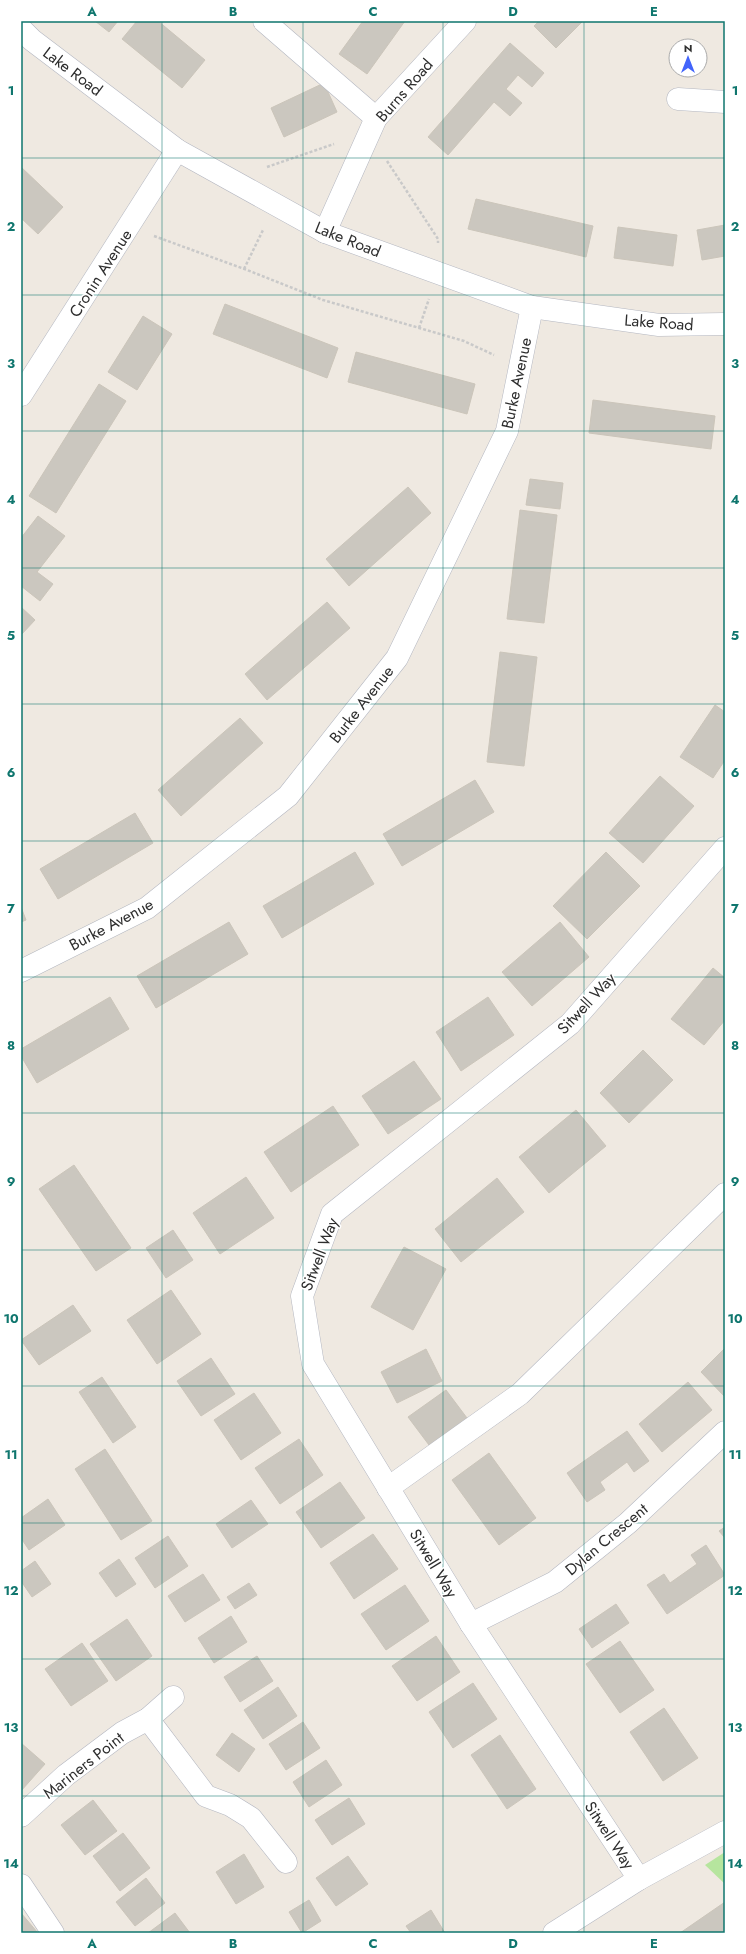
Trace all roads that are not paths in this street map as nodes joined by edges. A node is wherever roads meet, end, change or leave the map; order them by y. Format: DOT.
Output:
graph roads {
  1 [pos="264,21"];
  2 [pos="465,21"];
  3 [pos="21,29"];
  4 [pos="678,99"];
  5 [pos="725,102"];
  6 [pos="376,118"];
  7 [pos="177,150"];
  8 [pos="325,232"];
  9 [pos="532,307"];
  10 [pos="725,324"];
  11 [pos="21,395"];
  12 [pos="725,848"];
  13 [pos="21,971"];
  14 [pos="725,1194"];
  15 [pos="725,1432"];
  16 [pos="388,1488"];
  17 [pos="471,1624"];
  18 [pos="173,1697"];
  19 [pos="148,1719"];
  20 [pos="21,1816"];
  21 [pos="725,1832"];
  22 [pos="286,1862"];
  23 [pos="639,1879"];
  24 [pos="21,1885"];
  25 [pos="53,1933"];
  26 [pos="554,1933"];
  1 -- 6 [label="street"];
  2 -- 6 [label="street, Burns Road"];
  3 -- 7 [label="street, Lake Road"];
  4 -- 5 [label="street"];
  6 -- 8 [label="street, Burns Road"];
  7 -- 8 [label="street, Lake Road"];
  7 -- 11 [label="street, Cronin Avenue"];
  8 -- 9 [label="street, Lake Road"];
  9 -- 10 [label="street, Lake Road"];
  9 -- 13 [label="street, Burke Avenue"];
  12 -- 16 [label="street, Sitwell Way"];
  14 -- 16 [label="street"];
  15 -- 17 [label="street, Dylan Crescent"];
  16 -- 17 [label="street, Sitwell Way"];
  17 -- 23 [label="street, Sitwell Way"];
  18 -- 19 [label="street, Mariners Point"];
  19 -- 20 [label="street, Mariners Point"];
  19 -- 22 [label="street"];
  21 -- 23 [label="street"];
  23 -- 26 [label="street"];
  24 -- 25 [label="street"];
}
